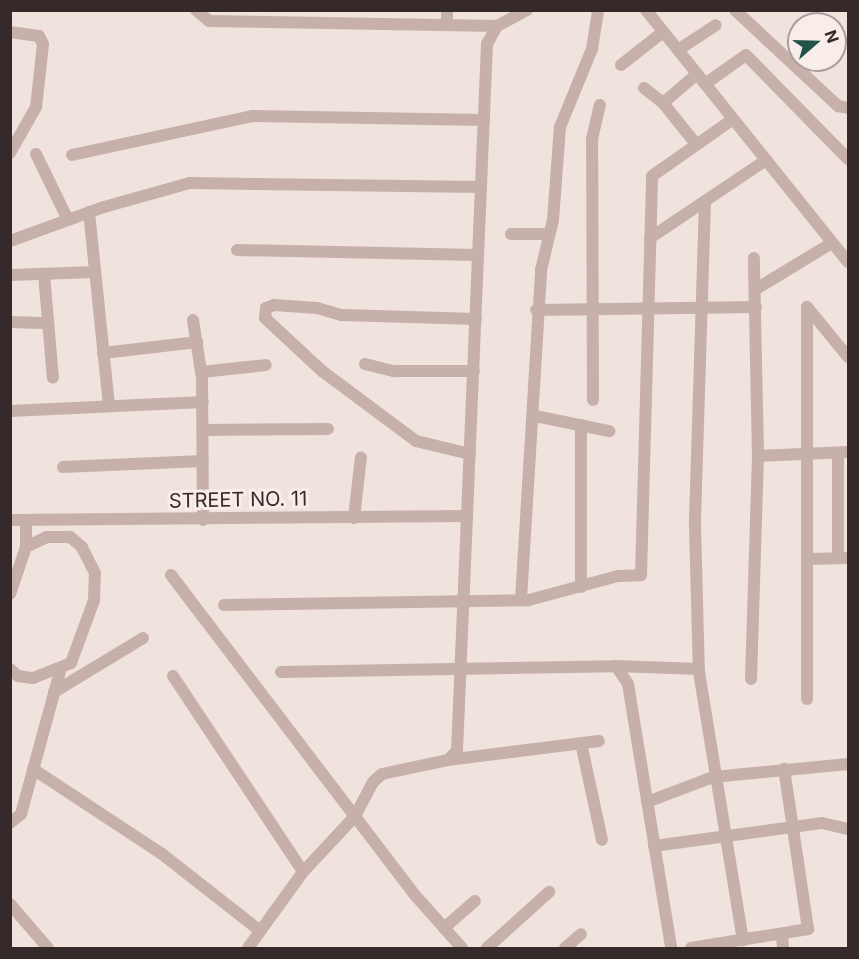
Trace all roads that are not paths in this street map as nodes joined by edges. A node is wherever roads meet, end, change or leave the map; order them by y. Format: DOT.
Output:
graph roads {
  1 [pos="196,10"];
  2 [pos="447,10"];
  3 [pos="527,10"];
  4 [pos="598,10"];
  5 [pos="646,10"];
  6 [pos="735,10"];
  7 [pos="258,16"];
  8 [pos="349,17"];
  9 [pos="501,20"];
  10 [pos="447,24"];
  11 [pos="716,24"];
  12 [pos="10,32"];
  13 [pos="663,32"];
  14 [pos="678,50"];
  15 [pos="621,65"];
  16 [pos="701,79"];
  17 [pos="644,88"];
  18 [pos="663,103"];
  19 [pos="600,105"];
  20 [pos="849,108"];
  21 [pos="733,119"];
  22 [pos="484,120"];
  23 [pos="696,144"];
  24 [pos="10,153"];
  25 [pos="36,154"];
  26 [pos="72,155"];
  27 [pos="849,159"];
  28 [pos="766,160"];
  29 [pos="481,187"];
  30 [pos="705,201"];
  31 [pos="89,212"];
  32 [pos="68,220"];
  33 [pos="511,234"];
  34 [pos="549,234"];
  35 [pos="650,238"];
  36 [pos="10,241"];
  37 [pos="832,243"];
  38 [pos="237,250"];
  39 [pos="478,255"];
  40 [pos="754,258"];
  41 [pos="849,262"];
  42 [pos="95,272"];
  43 [pos="44,274"];
  44 [pos="10,275"];
  45 [pos="756,289"];
  46 [pos="756,307"];
  47 [pos="704,309"];
  48 [pos="536,310"];
  49 [pos="592,310"];
  50 [pos="647,310"];
  51 [pos="193,320"];
  52 [pos="476,320"];
  53 [pos="10,322"];
  54 [pos="48,322"];
  55 [pos="196,342"];
  56 [pos="103,353"];
  57 [pos="849,357"];
  58 [pos="365,364"];
  59 [pos="266,365"];
  60 [pos="474,371"];
  61 [pos="201,372"];
  62 [pos="53,378"];
  63 [pos="593,400"];
  64 [pos="202,402"];
  65 [pos="109,406"];
  66 [pos="10,411"];
  67 [pos="535,416"];
  68 [pos="581,425"];
  69 [pos="328,429"];
  70 [pos="203,430"];
  71 [pos="609,431"];
  72 [pos="843,453"];
  73 [pos="470,454"];
  74 [pos="808,454"];
  75 [pos="758,456"];
  76 [pos="361,457"];
  77 [pos="203,461"];
  78 [pos="63,467"];
  79 [pos="467,516"];
  80 [pos="354,518"];
  81 [pos="10,520"];
  82 [pos="26,520"];
  83 [pos="203,520"];
  84 [pos="26,547"];
  85 [pos="843,558"];
  86 [pos="808,559"];
  87 [pos="171,575"];
  88 [pos="580,587"];
  89 [pos="10,594"];
  90 [pos="522,600"];
  91 [pos="463,601"];
  92 [pos="224,605"];
  93 [pos="143,638"];
  94 [pos="616,666"];
  95 [pos="10,669"];
  96 [pos="699,669"];
  97 [pos="460,670"];
  98 [pos="60,671"];
  99 [pos="281,672"];
  100 [pos="173,676"];
  101 [pos="751,679"];
  102 [pos="54,692"];
  103 [pos="807,699"];
  104 [pos="599,741"];
  105 [pos="581,743"];
  106 [pos="448,760"];
  107 [pos="849,764"];
  108 [pos="784,768"];
  109 [pos="33,769"];
  110 [pos="713,777"];
  111 [pos="646,802"];
  112 [pos="355,816"];
  113 [pos="10,823"];
  114 [pos="792,827"];
  115 [pos="849,829"];
  116 [pos="725,836"];
  117 [pos="602,840"];
  118 [pos="654,846"];
  119 [pos="303,872"];
  120 [pos="549,892"];
  121 [pos="475,901"];
  122 [pos="10,904"];
  123 [pos="444,928"];
  124 [pos="259,930"];
  125 [pos="581,934"];
  126 [pos="782,934"];
  127 [pos="743,940"];
  128 [pos="48,948"];
  129 [pos="248,948"];
  130 [pos="462,948"];
  131 [pos="487,948"];
  132 [pos="565,948"];
  133 [pos="671,948"];
  134 [pos="691,948"];
  135 [pos="783,948"];
  1 -- 7 [label="street"];
  2 -- 10 [label="street"];
  3 -- 9 [label="street"];
  4 -- 34 [label="street"];
  5 -- 13 [label="street"];
  6 -- 20 [label="street"];
  7 -- 8 [label="street"];
  8 -- 10 [label="street"];
  9 -- 10 [label="street"];
  9 -- 22 [label="street"];
  11 -- 14 [label="street"];
  12 -- 24 [label="street"];
  13 -- 14 [label="street"];
  13 -- 15 [label="street"];
  14 -- 16 [label="street"];
  16 -- 18 [label="street"];
  16 -- 21 [label="street"];
  16 -- 27 [label="street"];
  17 -- 18 [label="street"];
  18 -- 23 [label="street"];
  19 -- 49 [label="street"];
  21 -- 23 [label="street"];
  21 -- 28 [label="street"];
  22 -- 26 [label="street"];
  22 -- 29 [label="street"];
  23 -- 35 [label="street"];
  25 -- 32 [label="street"];
  28 -- 30 [label="street"];
  28 -- 37 [label="street"];
  29 -- 31 [label="street"];
  29 -- 39 [label="street"];
  30 -- 35 [label="street"];
  30 -- 47 [label="street"];
  31 -- 32 [label="street"];
  31 -- 42 [label="street"];
  32 -- 36 [label="street"];
  33 -- 34 [label="street"];
  34 -- 48 [label="street"];
  35 -- 50 [label="street"];
  37 -- 41 [label="street"];
  37 -- 45 [label="street"];
  38 -- 39 [label="street"];
  39 -- 52 [label="street"];
  40 -- 45 [label="street"];
  42 -- 43 [label="street"];
  42 -- 56 [label="street"];
  43 -- 44 [label="street"];
  43 -- 54 [label="street"];
  45 -- 46 [label="street"];
  46 -- 47 [label="street"];
  46 -- 75 [label="street"];
  47 -- 50 [label="street"];
  47 -- 96 [label="street"];
  48 -- 49 [label="street"];
  48 -- 67 [label="street"];
  49 -- 50 [label="street"];
  49 -- 63 [label="street"];
  50 -- 88 [label="street"];
  51 -- 55 [label="street"];
  52 -- 60 [label="street"];
  52 -- 73 [label="street"];
  53 -- 54 [label="street"];
  54 -- 62 [label="street"];
  55 -- 56 [label="street"];
  55 -- 61 [label="street"];
  56 -- 65 [label="street"];
  57 -- 74 [label="street"];
  58 -- 60 [label="street"];
  59 -- 61 [label="street"];
  60 -- 73 [label="street"];
  61 -- 64 [label="street"];
  64 -- 65 [label="street"];
  64 -- 70 [label="street"];
  65 -- 66 [label="street"];
  67 -- 68 [label="street"];
  67 -- 90 [label="street"];
  68 -- 71 [label="street"];
  68 -- 88 [label="street"];
  69 -- 70 [label="street"];
  70 -- 77 [label="street"];
  72 -- 74 [label="street"];
  72 -- 85 [label="street"];
  73 -- 79 [label="street"];
  74 -- 75 [label="street"];
  74 -- 86 [label="street"];
  75 -- 101 [label="street"];
  76 -- 80 [label="street"];
  77 -- 78 [label="street"];
  77 -- 83 [label="street"];
  79 -- 80 [label="street, STREET NO. 11"];
  79 -- 91 [label="street"];
  80 -- 83 [label="street, STREET NO. 11"];
  81 -- 82 [label="street, STREET NO. 11"];
  82 -- 83 [label="street, STREET NO. 11"];
  82 -- 84 [label="street"];
  84 -- 89 [label="street"];
  84 -- 98 [label="street"];
  85 -- 86 [label="street"];
  86 -- 103 [label="street"];
  87 -- 112 [label="street"];
  88 -- 90 [label="street"];
  90 -- 91 [label="street"];
  91 -- 92 [label="street"];
  91 -- 97 [label="street"];
  93 -- 102 [label="street"];
  94 -- 96 [label="street"];
  94 -- 97 [label="street"];
  94 -- 111 [label="street"];
  95 -- 98 [label="street"];
  96 -- 110 [label="street"];
  97 -- 99 [label="street"];
  97 -- 106 [label="street"];
  98 -- 102 [label="street"];
  100 -- 119 [label="street"];
  102 -- 109 [label="street"];
  104 -- 105 [label="street"];
  105 -- 106 [label="street"];
  105 -- 117 [label="street"];
  106 -- 112 [label="street"];
  107 -- 108 [label="street"];
  108 -- 110 [label="street"];
  108 -- 114 [label="street"];
  109 -- 113 [label="street"];
  109 -- 124 [label="street"];
  110 -- 111 [label="street"];
  110 -- 116 [label="street"];
  111 -- 118 [label="street"];
  112 -- 119 [label="street"];
  112 -- 123 [label="street"];
  114 -- 115 [label="street"];
  114 -- 116 [label="street"];
  114 -- 126 [label="street"];
  116 -- 118 [label="street"];
  116 -- 127 [label="street"];
  118 -- 133 [label="street"];
  119 -- 124 [label="street"];
  120 -- 131 [label="street"];
  121 -- 123 [label="street"];
  122 -- 128 [label="street"];
  123 -- 130 [label="street"];
  124 -- 129 [label="street"];
  125 -- 132 [label="street"];
  126 -- 127 [label="street"];
  126 -- 135 [label="street"];
  127 -- 134 [label="street"];
}
